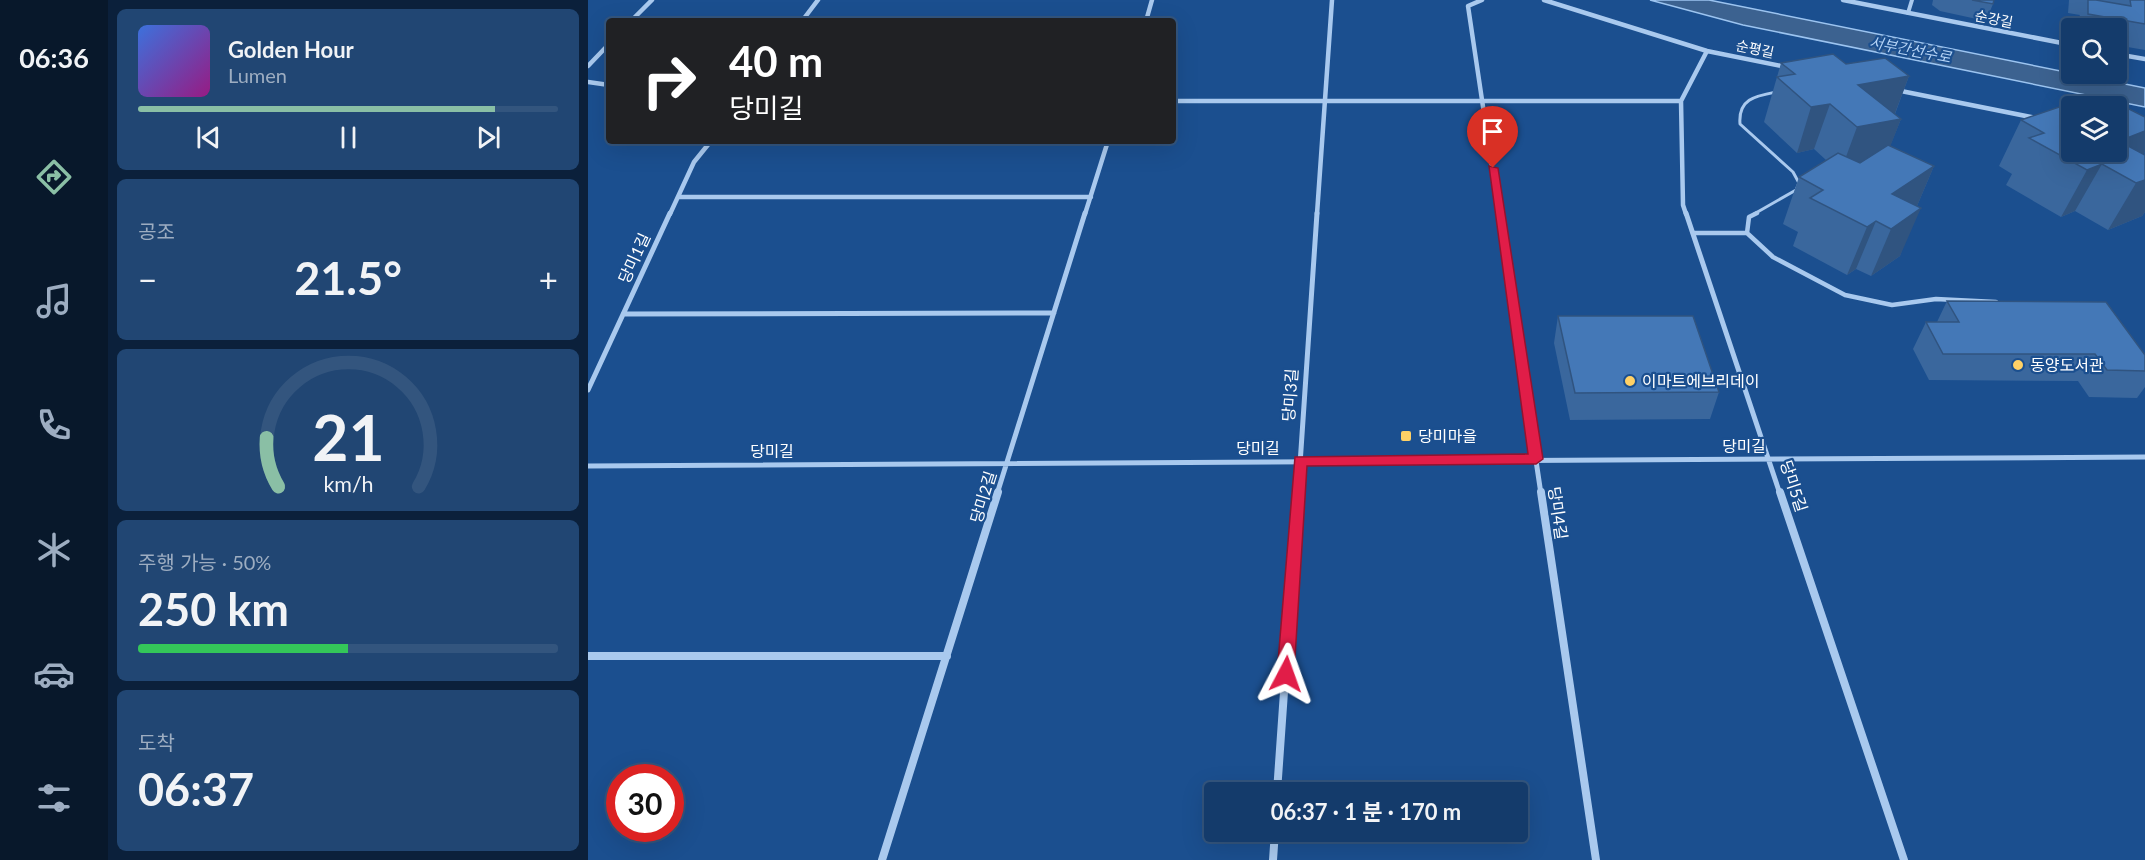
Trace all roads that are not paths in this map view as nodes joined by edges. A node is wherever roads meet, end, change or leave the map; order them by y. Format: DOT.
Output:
graph roads {
  1 [pos="652,0"];
  2 [pos="819,0"];
  3 [pos="1152,0"];
  4 [pos="1332,0"];
  5 [pos="1482,0"];
  6 [pos="1544,0"];
  7 [pos="1843,0"];
  8 [pos="1912,0"];
  9 [pos="1908,13"];
  10 [pos="634,18"];
  11 [pos="804,18"];
  12 [pos="1147,18"];
  13 [pos="2061,43"];
  14 [pos="606,47"];
  15 [pos="1707,51"];
  16 [pos="2127,56"];
  17 [pos="2145,59"];
  18 [pos="588,66"];
  19 [pos="1794,69"];
  20 [pos="588,82"];
  21 [pos="606,85"];
  22 [pos="1887,88"];
  23 [pos="1780,91"];
  24 [pos="1483,101"];
  25 [pos="1681,101"];
  26 [pos="1176,102"];
  27 [pos="1325,102"];
  28 [pos="2037,119"];
  29 [pos="709,144"];
  30 [pos="1107,144"];
  31 [pos="678,197"];
  32 [pos="1090,197"];
  33 [pos="1693,233"];
  34 [pos="1747,233"];
  35 [pos="2001,303"];
  36 [pos="1054,313"];
  37 [pos="623,314"];
  38 [pos="588,390"];
  39 [pos="2145,456"];
  40 [pos="1536,459"];
  41 [pos="1771,459"];
  42 [pos="1300,461"];
  43 [pos="1007,463"];
  44 [pos="588,466"];
  45 [pos="588,656"];
  46 [pos="947,656"];
  47 [pos="1279,782"];
  48 [pos="1274,842"];
  49 [pos="882,860"];
  50 [pos="1273,860"];
  51 [pos="1596,860"];
  52 [pos="1904,860"];
  1 -- 10 [label="street"];
  2 -- 11 [label="street"];
  3 -- 12 [label="street"];
  4 -- 27 [label="street, 당미3길"];
  5 -- 24 [label="street, 당미4길"];
  6 -- 15 [label="street, 순평길"];
  7 -- 9 [label="street, 순강길"];
  8 -- 9 [label="street"];
  9 -- 13 [label="street, 순강길"];
  14 -- 18 [label="street"];
  15 -- 19 [label="street, 순평길"];
  15 -- 25 [label="street, 당미5길"];
  16 -- 17 [label="street"];
  20 -- 21 [label="street"];
  22 -- 28 [label="street"];
  23 -- 34 [label="lane"];
  24 -- 25 [label="street"];
  24 -- 27 [label="street"];
  24 -- 40 [label="street, 당미4길"];
  25 -- 33 [label="street, 당미5길"];
  26 -- 27 [label="street"];
  27 -- 42 [label="street, 당미3길"];
  29 -- 31 [label="street, 당미1길"];
  30 -- 32 [label="street, 당미2길"];
  31 -- 32 [label="street"];
  31 -- 37 [label="street, 당미1길"];
  32 -- 36 [label="street, 당미2길"];
  33 -- 34 [label="lane"];
  33 -- 41 [label="street, 당미5길"];
  34 -- 35 [label="lane"];
  36 -- 37 [label="street"];
  36 -- 43 [label="street, 당미2길"];
  37 -- 38 [label="street, 당미1길"];
  39 -- 41 [label="street, 당미길"];
  40 -- 41 [label="street, 당미길"];
  40 -- 42 [label="street, 당미길"];
  40 -- 51 [label="street, 당미4길"];
  41 -- 52 [label="street, 당미5길"];
  42 -- 43 [label="street, 당미길"];
  42 -- 47 [label="street, 당미3길"];
  43 -- 44 [label="street, 당미길"];
  43 -- 46 [label="street, 당미2길"];
  45 -- 46 [label="street"];
  46 -- 49 [label="street, 당미2길"];
  48 -- 50 [label="street"];
}
